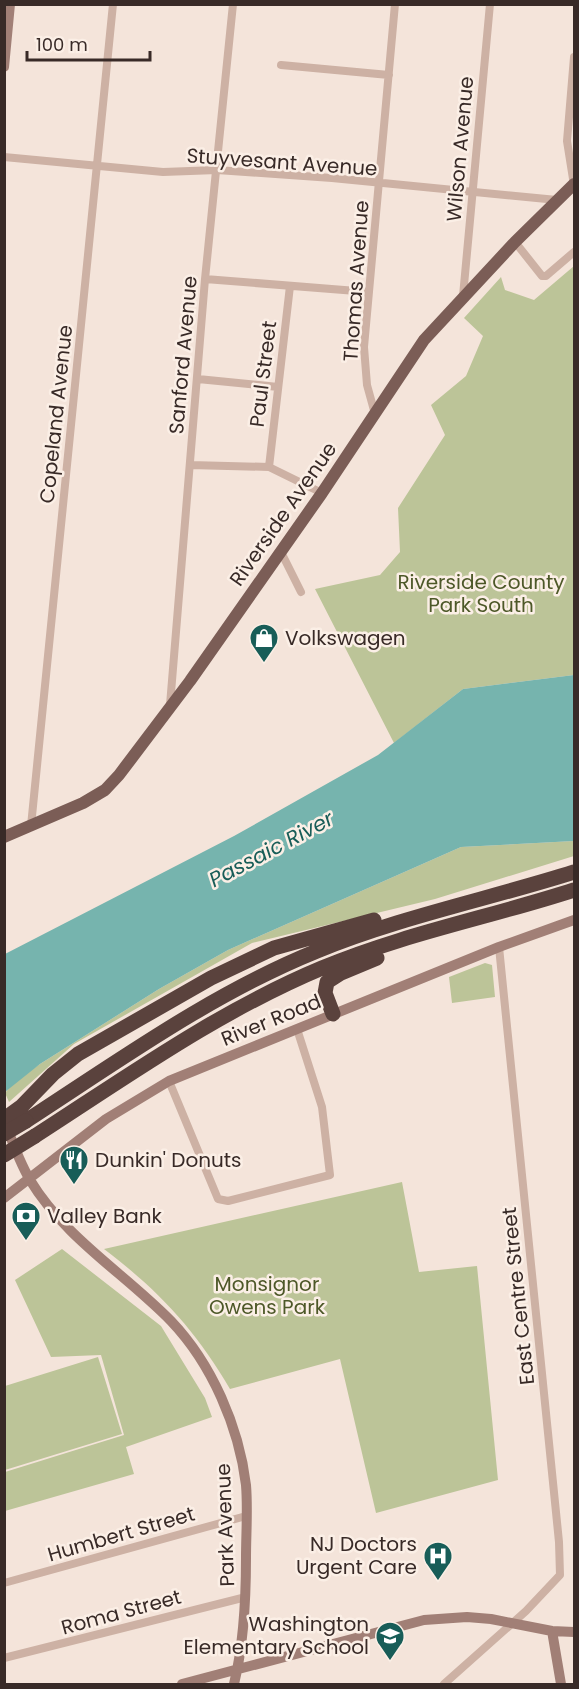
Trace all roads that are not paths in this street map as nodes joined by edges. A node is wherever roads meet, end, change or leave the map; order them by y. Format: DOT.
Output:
graph roads {
  1 [pos="113,4"];
  2 [pos="232,4"];
  3 [pos="395,4"];
  4 [pos="490,4"];
  5 [pos="8,8"];
  6 [pos="574,57"];
  7 [pos="281,65"];
  8 [pos="4,67"];
  9 [pos="389,75"];
  10 [pos="4,157"];
  11 [pos="97,167"];
  12 [pos="217,170"];
  13 [pos="380,184"];
  14 [pos="574,184"];
  15 [pos="472,194"];
  16 [pos="557,200"];
  17 [pos="515,242"];
  18 [pos="574,252"];
  19 [pos="205,279"];
  20 [pos="290,286"];
  21 [pos="369,292"];
  22 [pos="463,296"];
  23 [pos="198,379"];
  24 [pos="278,387"];
  25 [pos="375,415"];
  26 [pos="190,465"];
  27 [pos="269,466"];
  28 [pos="322,493"];
  29 [pos="281,552"];
  30 [pos="301,592"];
  31 [pos="170,708"];
  32 [pos="31,826"];
  33 [pos="4,837"];
  34 [pos="574,872"];
  35 [pos="574,890"];
  36 [pos="536,902"];
  37 [pos="436,912"];
  38 [pos="574,920"];
  39 [pos="499,947"];
  40 [pos="333,1014"];
  41 [pos="297,1029"];
  42 [pos="169,1081"];
  43 [pos="4,1120"];
  44 [pos="4,1134"];
  45 [pos="4,1155"];
  46 [pos="29,1178"];
  47 [pos="4,1198"];
  48 [pos="246,1516"];
  49 [pos="4,1583"];
  50 [pos="246,1597"];
  51 [pos="512,1622"];
  52 [pos="552,1631"];
  53 [pos="574,1632"];
  54 [pos="4,1658"];
  55 [pos="238,1670"];
  56 [pos="182,1684"];
  57 [pos="234,1684"];
  58 [pos="444,1684"];
  59 [pos="561,1684"];
  1 -- 11 [label="street, Copeland Avenue"];
  2 -- 12 [label="street, Sanford Avenue"];
  3 -- 9 [label="street, Thomas Avenue"];
  4 -- 15 [label="street, Wilson Avenue"];
  5 -- 8 [label="main road"];
  6 -- 14 [label="street"];
  7 -- 9 [label="street"];
  9 -- 13 [label="street, Thomas Avenue"];
  10 -- 11 [label="street, Stuyvesant Avenue"];
  11 -- 12 [label="street, Stuyvesant Avenue"];
  11 -- 32 [label="street, Copeland Avenue"];
  12 -- 13 [label="street, Stuyvesant Avenue"];
  12 -- 19 [label="street, Sanford Avenue"];
  13 -- 15 [label="street, Stuyvesant Avenue"];
  13 -- 21 [label="street, Thomas Avenue"];
  14 -- 16 [label="main road, Riverside Avenue"];
  15 -- 16 [label="street, Stuyvesant Avenue"];
  15 -- 22 [label="street, Wilson Avenue"];
  16 -- 17 [label="main road, Riverside Avenue"];
  17 -- 18 [label="street"];
  17 -- 22 [label="main road, Riverside Avenue"];
  19 -- 20 [label="street"];
  19 -- 23 [label="street, Sanford Avenue"];
  20 -- 21 [label="street"];
  20 -- 24 [label="street, Paul Street"];
  21 -- 25 [label="street, Thomas Avenue"];
  22 -- 25 [label="main road, Riverside Avenue"];
  23 -- 24 [label="street"];
  23 -- 26 [label="street, Sanford Avenue"];
  24 -- 27 [label="street, Paul Street"];
  25 -- 28 [label="main road, Riverside Avenue"];
  26 -- 27 [label="street"];
  26 -- 31 [label="street, Sanford Avenue"];
  27 -- 28 [label="street"];
  28 -- 29 [label="main road, Riverside Avenue"];
  29 -- 30 [label="street"];
  29 -- 31 [label="main road, Riverside Avenue"];
  31 -- 32 [label="main road, Riverside Avenue"];
  32 -- 33 [label="main road, Riverside Avenue"];
  34 -- 37 [label="highway"];
  35 -- 36 [label="highway"];
  36 -- 40 [label="highway"];
  36 -- 45 [label="highway, bridge"];
  37 -- 43 [label="highway"];
  37 -- 44 [label="highway, bridge"];
  38 -- 39 [label="main road, River Road"];
  39 -- 40 [label="main road, River Road"];
  39 -- 51 [label="street, East Centre Street"];
  40 -- 41 [label="main road, River Road"];
  41 -- 42 [label="main road, River Road"];
  41 -- 42 [label="street"];
  42 -- 46 [label="main road, River Road"];
  43 -- 46 [label="main road, Park Avenue"];
  46 -- 47 [label="main road, River Road"];
  46 -- 48 [label="main road, Park Avenue"];
  48 -- 49 [label="street, Humbert Street"];
  48 -- 50 [label="main road, Park Avenue"];
  50 -- 54 [label="street, Roma Street"];
  50 -- 55 [label="main road, Park Avenue"];
  51 -- 52 [label="main road"];
  51 -- 55 [label="main road"];
  51 -- 58 [label="street, East Centre Street"];
  52 -- 53 [label="main road"];
  52 -- 59 [label="main road"];
  55 -- 56 [label="main road"];
  55 -- 57 [label="main road, Park Avenue"];
}
